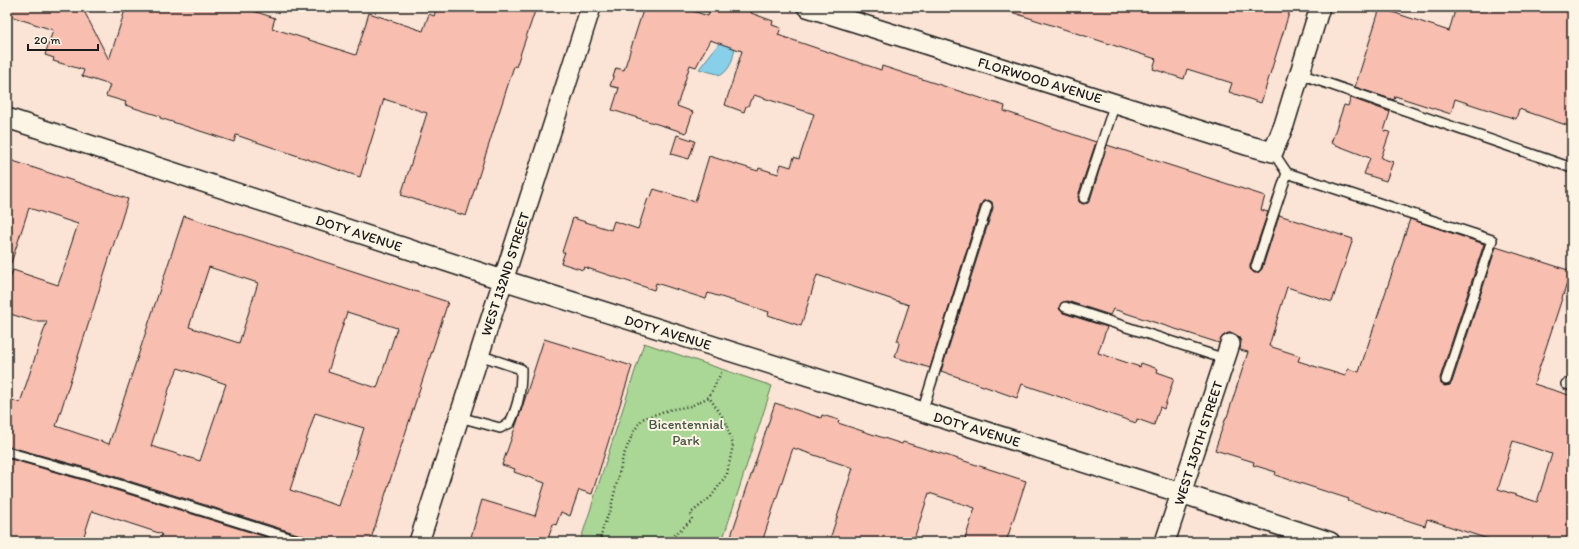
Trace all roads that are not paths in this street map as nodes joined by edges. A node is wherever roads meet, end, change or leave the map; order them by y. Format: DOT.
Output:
graph roads {
  1 [pos="591,7"];
  2 [pos="807,7"];
  3 [pos="1320,7"];
  4 [pos="1300,74"];
  5 [pos="1115,103"];
  6 [pos="7,118"];
  7 [pos="1273,152"];
  8 [pos="1572,168"];
  9 [pos="1287,173"];
  10 [pos="1084,198"];
  11 [pos="987,206"];
  12 [pos="1256,267"];
  13 [pos="503,280"];
  14 [pos="1065,307"];
  15 [pos="1227,351"];
  16 [pos="479,354"];
  17 [pos="1446,380"];
  18 [pos="922,412"];
  19 [pos="459,417"];
  20 [pos="7,452"];
  21 [pos="1181,493"];
  22 [pos="1297,537"];
  23 [pos="302,542"];
  24 [pos="419,542"];
  25 [pos="1165,542"];
  26 [pos="1330,542"];
  1 -- 13 [label="street, WEST 132ND STREET"];
  2 -- 5 [label="street, FLORWOOD AVENUE"];
  3 -- 4 [label="street"];
  4 -- 7 [label="street"];
  4 -- 8 [label="lane"];
  5 -- 7 [label="street, FLORWOOD AVENUE"];
  5 -- 10 [label="lane"];
  6 -- 13 [label="street, DOTY AVENUE"];
  7 -- 9 [label="lane"];
  9 -- 12 [label="lane"];
  9 -- 17 [label="lane"];
  11 -- 18 [label="lane"];
  13 -- 16 [label="street, WEST 132ND STREET"];
  13 -- 18 [label="street, DOTY AVENUE"];
  14 -- 15 [label="lane"];
  15 -- 21 [label="street, WEST 130TH STREET"];
  16 -- 19 [label="street, WEST 132ND STREET"];
  16 -- 19 [label="lane"];
  18 -- 21 [label="street, DOTY AVENUE"];
  19 -- 24 [label="street, WEST 132ND STREET"];
  20 -- 23 [label="lane"];
  21 -- 22 [label="street, DOTY AVENUE"];
  21 -- 25 [label="street, WEST 130TH STREET"];
  22 -- 26 [label="street, DOTY AVENUE"];
}
